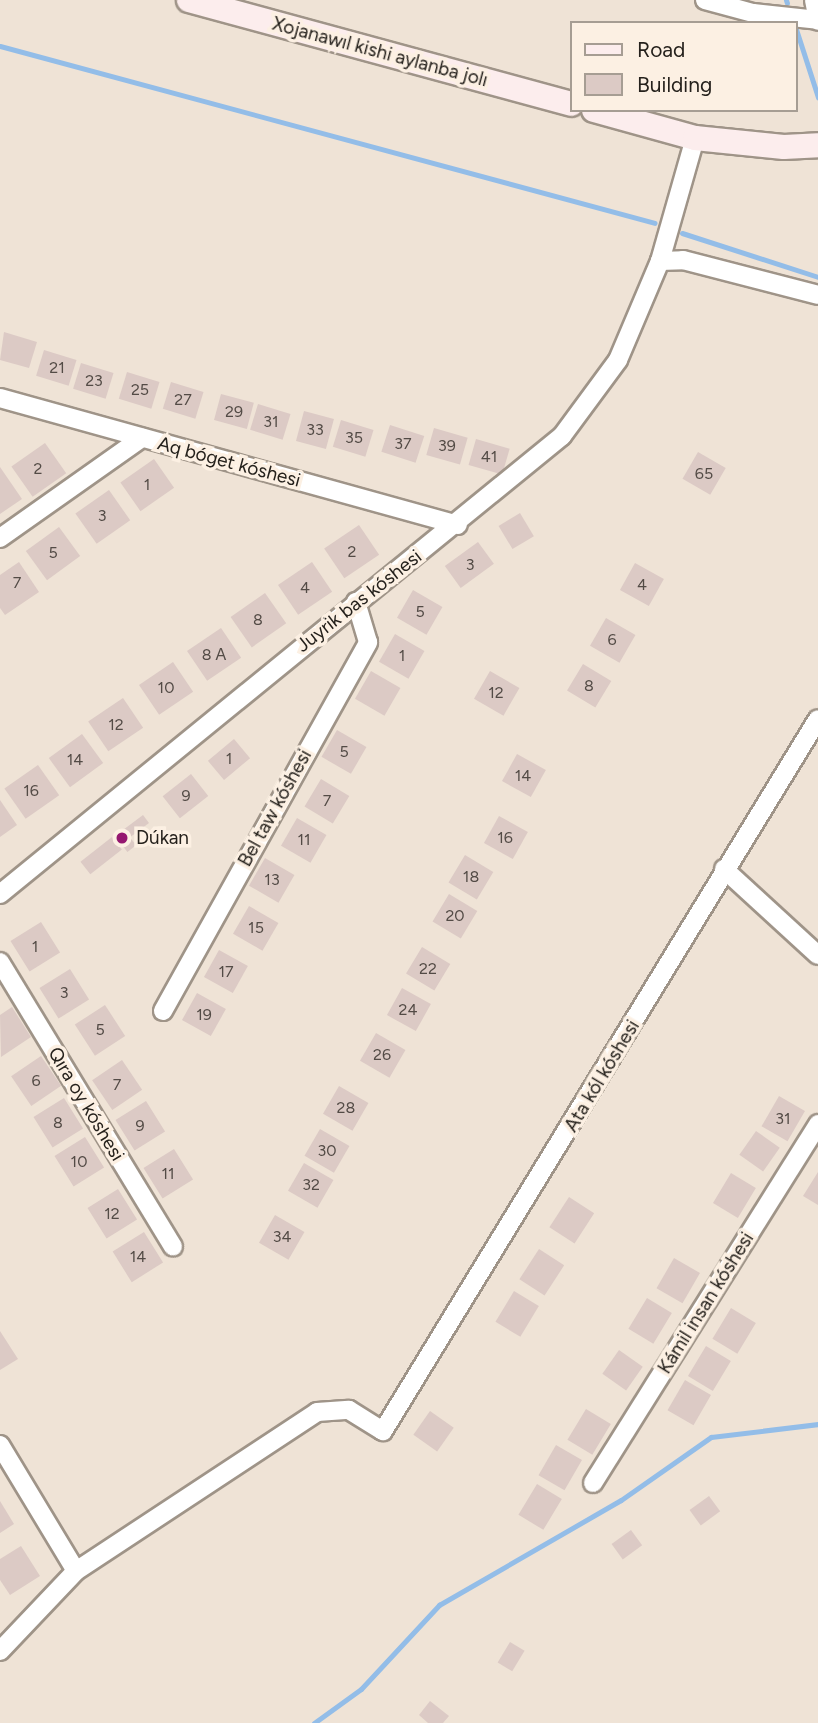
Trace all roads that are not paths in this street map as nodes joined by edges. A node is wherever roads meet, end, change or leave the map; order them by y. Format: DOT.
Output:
graph roads {
  1 [pos="189,0"];
  2 [pos="705,0"];
  3 [pos="814,0"];
  4 [pos="818,20"];
  5 [pos="570,104"];
  6 [pos="601,112"];
  7 [pos="695,138"];
  8 [pos="818,145"];
  9 [pos="660,261"];
  10 [pos="818,295"];
  11 [pos="0,398"];
  12 [pos="142,438"];
  13 [pos="458,525"];
  14 [pos="0,538"];
  15 [pos="356,602"];
  16 [pos="818,719"];
  17 [pos="724,869"];
  18 [pos="0,894"];
  19 [pos="818,955"];
  20 [pos="0,962"];
  21 [pos="163,1011"];
  22 [pos="818,1124"];
  23 [pos="173,1247"];
  24 [pos="0,1445"];
  25 [pos="593,1483"];
  26 [pos="76,1571"];
  27 [pos="0,1651"];
  1 -- 5 [label="main road, Xojanawıl kishi aylanba jolı"];
  2 -- 4 [label="street"];
  3 -- 4 [label="street"];
  6 -- 7 [label="main road"];
  7 -- 8 [label="main road"];
  7 -- 9 [label="street, Juyrik bas kóshesi"];
  9 -- 10 [label="street"];
  9 -- 13 [label="street, Juyrik bas kóshesi"];
  11 -- 12 [label="street, Aq bóget kóshesi"];
  12 -- 13 [label="street, Aq bóget kóshesi"];
  12 -- 14 [label="street"];
  13 -- 15 [label="street, Juyrik bas kóshesi"];
  15 -- 18 [label="street, Juyrik bas kóshesi"];
  15 -- 21 [label="street, Bel taw kóshesi"];
  16 -- 17 [label="street, Ata kól kóshesi"];
  17 -- 19 [label="street"];
  17 -- 26 [label="street, Ata kól kóshesi"];
  20 -- 23 [label="street, Qıra oy kóshesi"];
  22 -- 25 [label="street, Kámil insan kóshesi"];
  24 -- 26 [label="street"];
  26 -- 27 [label="street"];
}
